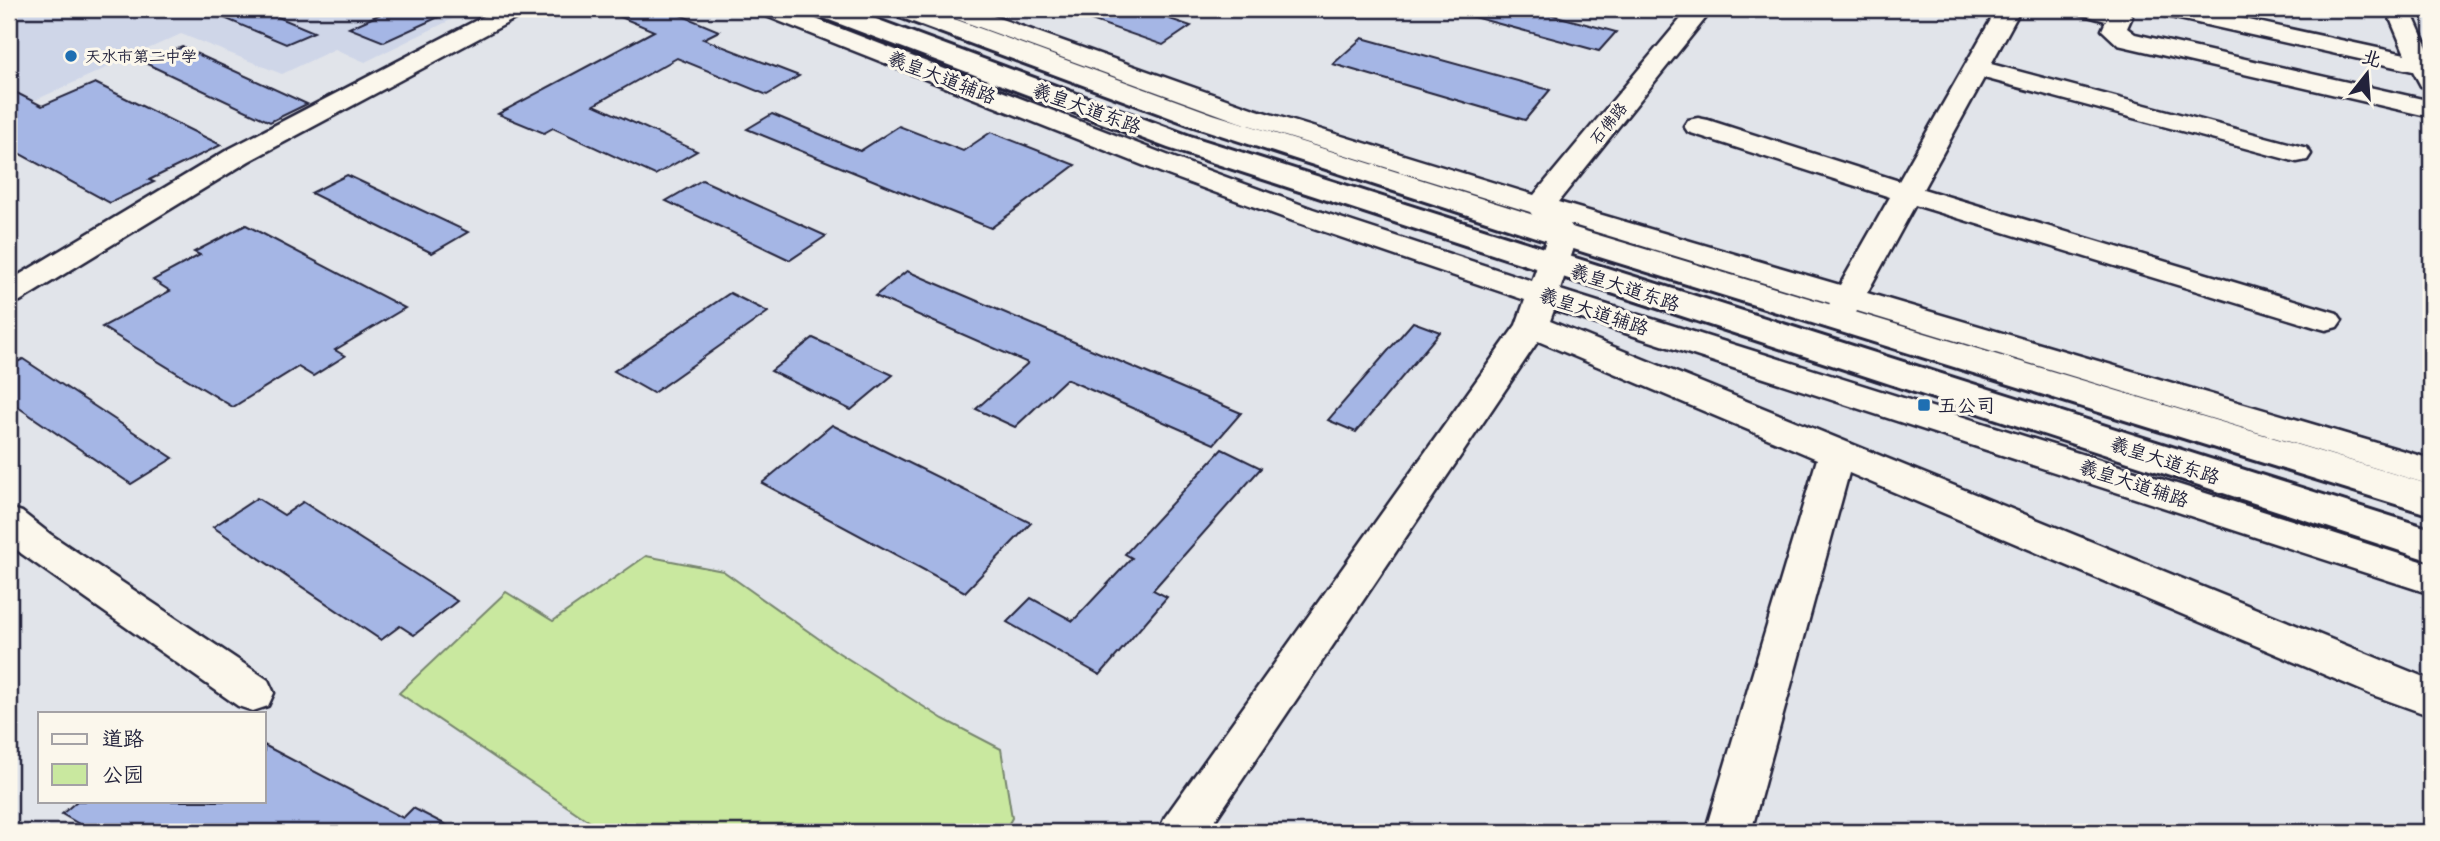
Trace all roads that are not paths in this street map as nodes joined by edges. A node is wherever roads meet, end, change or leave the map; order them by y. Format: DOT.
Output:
graph roads {
  1 [pos="516,9"];
  2 [pos="769,9"];
  3 [pos="825,9"];
  4 [pos="903,9"];
  5 [pos="951,9"];
  6 [pos="2009,9"];
  7 [pos="2088,9"];
  8 [pos="2166,9"];
  9 [pos="2398,9"];
  10 [pos="1700,10"];
  11 [pos="1976,68"];
  12 [pos="2428,75"];
  13 [pos="2431,109"];
  14 [pos="1698,126"];
  15 [pos="2297,154"];
  16 [pos="1906,193"];
  17 [pos="1540,206"];
  18 [pos="1547,280"];
  19 [pos="9,294"];
  20 [pos="1842,309"];
  21 [pos="2326,320"];
  22 [pos="1837,452"];
  23 [pos="2431,472"];
  24 [pos="2431,500"];
  25 [pos="9,522"];
  26 [pos="2431,545"];
  27 [pos="2431,579"];
  28 [pos="253,692"];
  29 [pos="2431,698"];
  30 [pos="1181,832"];
  31 [pos="1728,832"];
  1 -- 19 [label="street"];
  2 -- 18 [label="street, 羲皇大道辅路"];
  3 -- 18 [label="main road, 羲皇大道东路"];
  4 -- 18 [label="main road, 羲皇大道东路"];
  5 -- 17 [label="street"];
  6 -- 11 [label="street"];
  7 -- 13 [label="street"];
  8 -- 12 [label="street"];
  9 -- 12 [label="street"];
  10 -- 17 [label="street, 石佛路"];
  11 -- 15 [label="street"];
  11 -- 16 [label="street"];
  14 -- 16 [label="street"];
  16 -- 20 [label="street"];
  16 -- 21 [label="street"];
  17 -- 18 [label="street"];
  17 -- 20 [label="street"];
  18 -- 20 [label="main road, 羲皇大道东路"];
  18 -- 22 [label="street"];
  18 -- 26 [label="main road, 羲皇大道东路"];
  18 -- 27 [label="street, 羲皇大道辅路"];
  18 -- 30 [label="street"];
  20 -- 23 [label="street"];
  20 -- 24 [label="main road, 羲皇大道东路"];
  22 -- 29 [label="street"];
  22 -- 31 [label="street"];
  25 -- 28 [label="street"];
}
